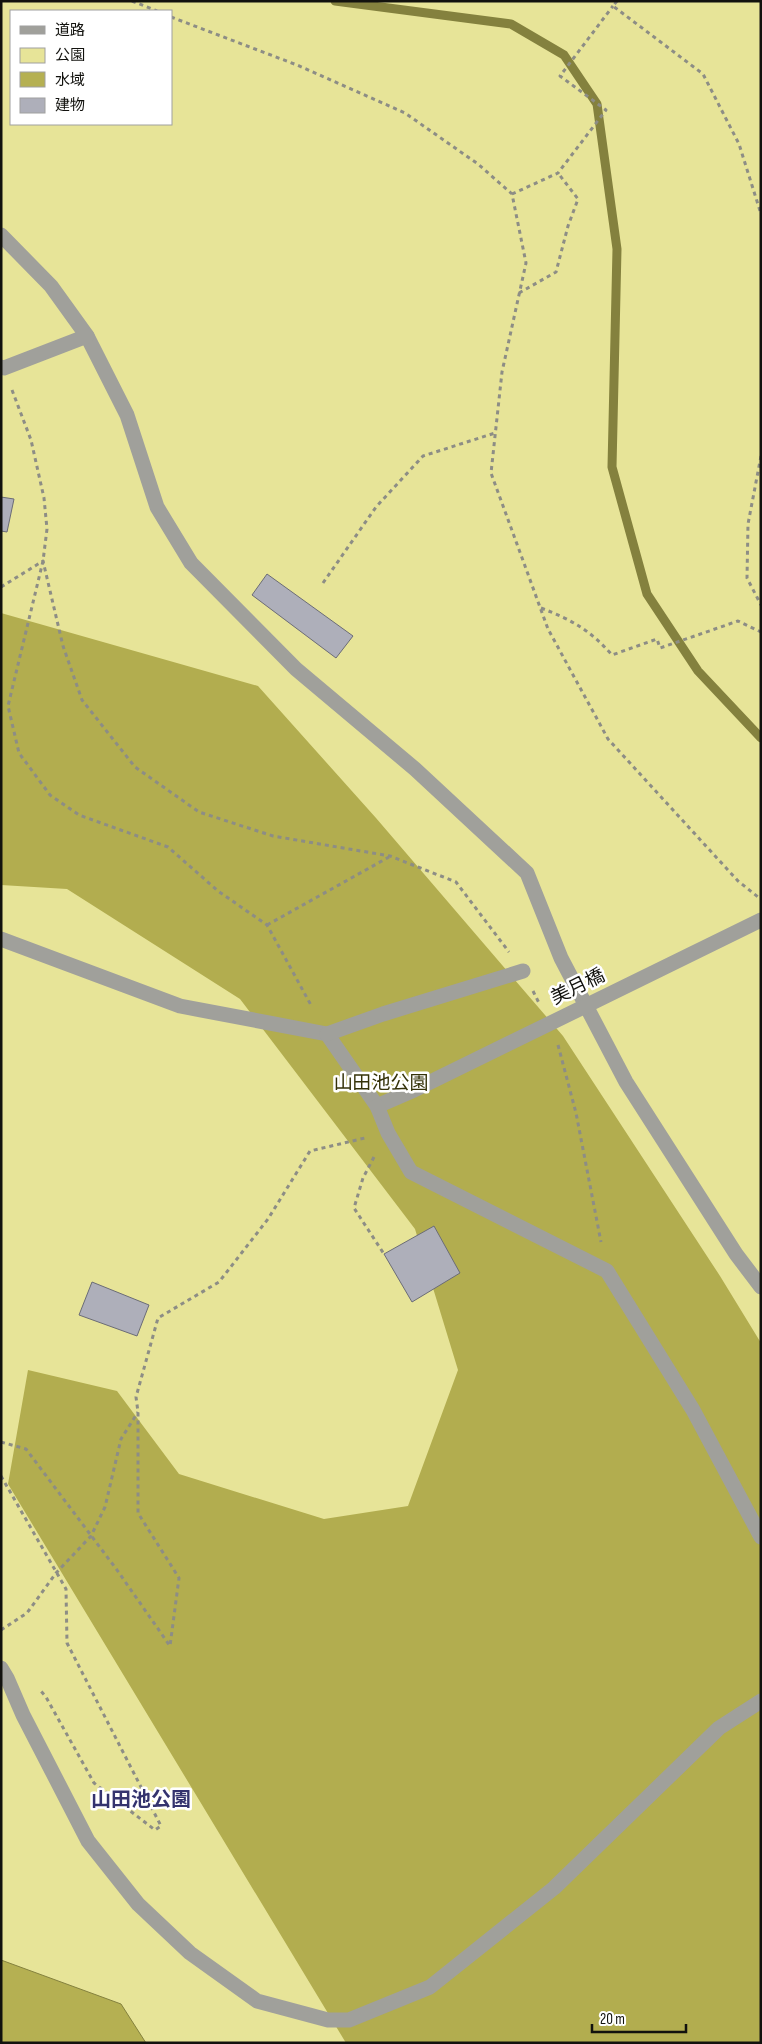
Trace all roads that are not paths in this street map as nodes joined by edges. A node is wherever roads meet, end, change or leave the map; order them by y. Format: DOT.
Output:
graph roads {
  1 [pos="1,235"];
  2 [pos="87,336"];
  3 [pos="3,368"];
  4 [pos="761,920"];
  5 [pos="1,939"];
  6 [pos="523,970"];
  7 [pos="327,1034"];
  8 [pos="377,1106"];
  9 [pos="761,1287"];
  10 [pos="761,1536"];
  11 [pos="4,1673"];
  12 [pos="761,1700"];
  1 -- 2 [label="street"];
  2 -- 3 [label="street"];
  2 -- 9 [label="street"];
  4 -- 8 [label="street, 美月橋"];
  5 -- 7 [label="street"];
  6 -- 7 [label="street"];
  7 -- 8 [label="street"];
  8 -- 10 [label="street"];
  11 -- 12 [label="street"];
}
